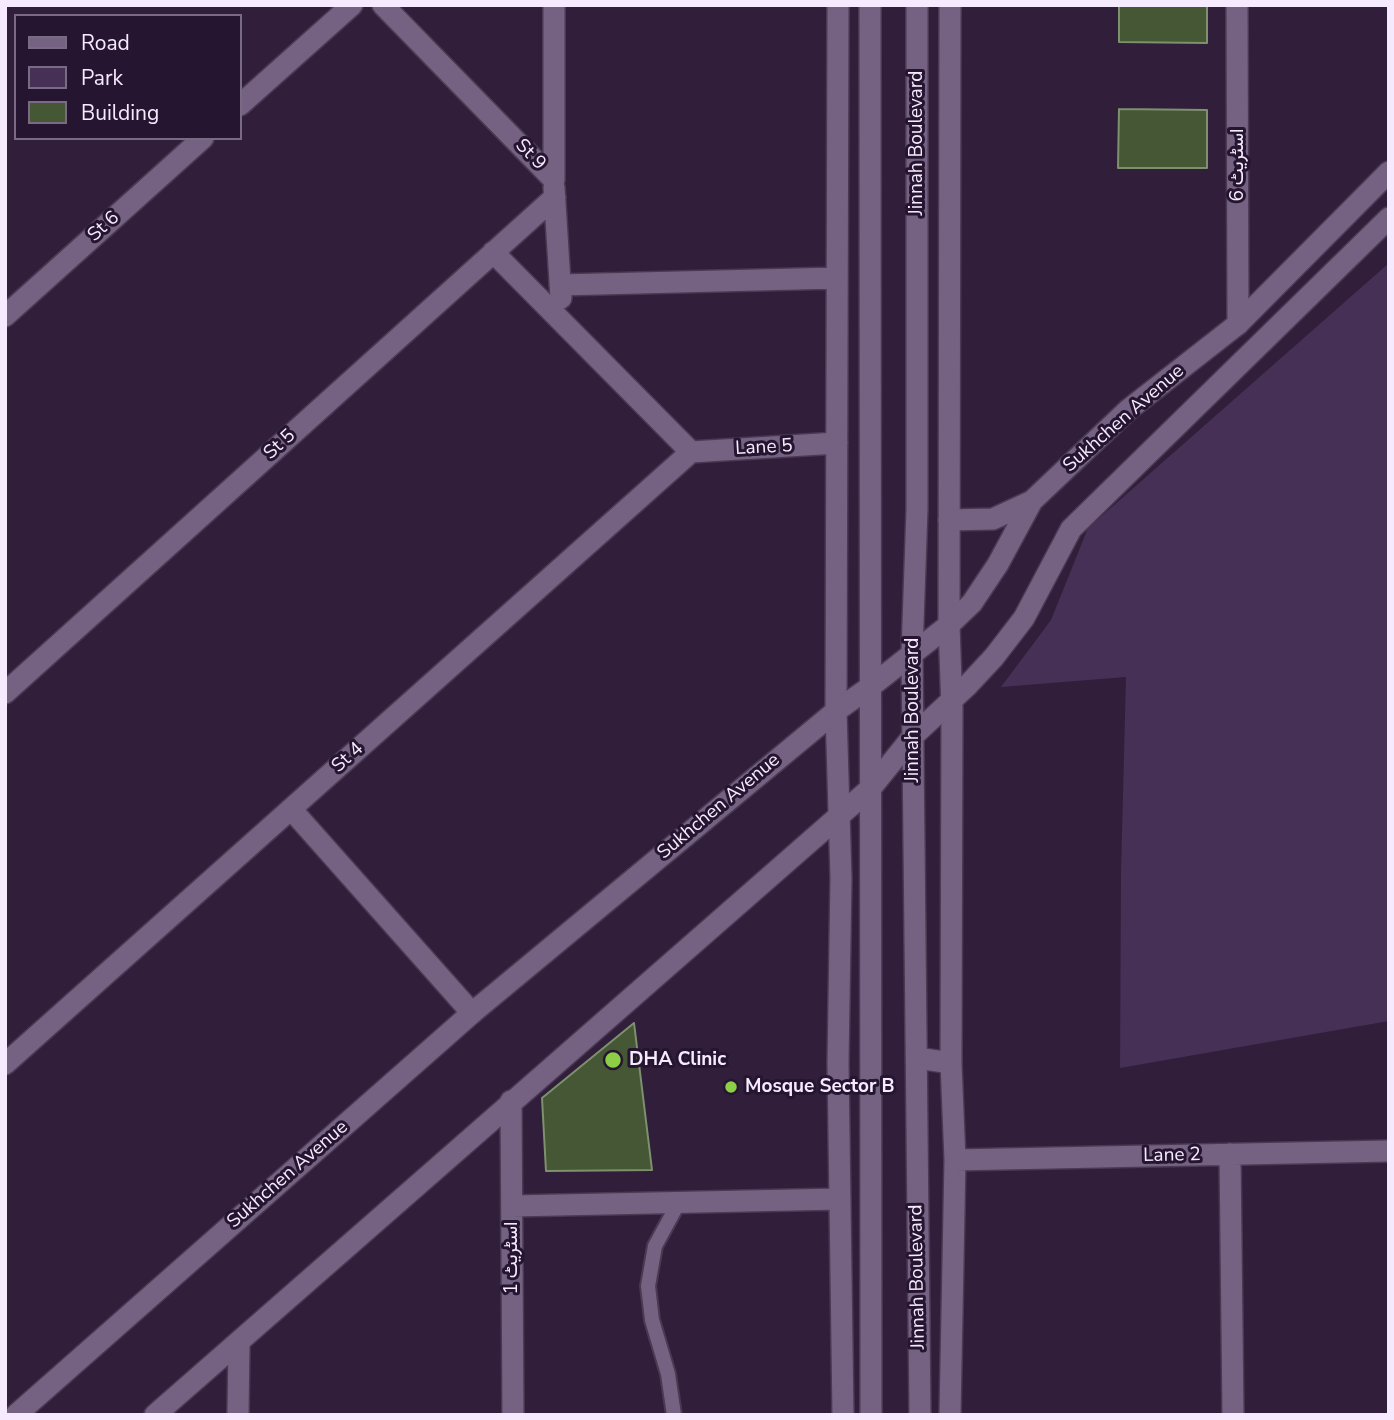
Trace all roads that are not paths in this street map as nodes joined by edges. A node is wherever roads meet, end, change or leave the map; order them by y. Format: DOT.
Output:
graph roads {
  1 [pos="352,5"];
  2 [pos="383,5"];
  3 [pos="554,5"];
  4 [pos="838,5"];
  5 [pos="870,5"];
  6 [pos="917,5"];
  7 [pos="950,5"];
  8 [pos="1237,5"];
  9 [pos="242,103"];
  10 [pos="201,140"];
  11 [pos="1389,172"];
  12 [pos="555,189"];
  13 [pos="1389,218"];
  14 [pos="493,252"];
  15 [pos="838,278"];
  16 [pos="560,285"];
  17 [pos="5,316"];
  18 [pos="562,321"];
  19 [pos="1238,324"];
  20 [pos="837,443"];
  21 [pos="691,452"];
  22 [pos="1032,501"];
  23 [pos="949,520"];
  24 [pos="949,625"];
  25 [pos="912,652"];
  26 [pos="870,687"];
  27 [pos="5,693"];
  28 [pos="950,701"];
  29 [pos="836,711"];
  30 [pos="913,736"];
  31 [pos="871,788"];
  32 [pos="291,809"];
  33 [pos="839,815"];
  34 [pos="472,1013"];
  35 [pos="917,1058"];
  36 [pos="871,1062"];
  37 [pos="838,1063"];
  38 [pos="951,1063"];
  39 [pos="5,1064"];
  40 [pos="511,1101"];
  41 [pos="1389,1151"];
  42 [pos="1230,1154"];
  43 [pos="955,1160"];
  44 [pos="840,1199"];
  45 [pos="679,1202"];
  46 [pos="512,1206"];
  47 [pos="239,1342"];
  48 [pos="16,1415"];
  49 [pos="155,1415"];
  50 [pos="238,1415"];
  51 [pos="513,1415"];
  52 [pos="674,1415"];
  53 [pos="843,1415"];
  54 [pos="871,1415"];
  55 [pos="920,1415"];
  56 [pos="950,1415"];
  57 [pos="1233,1415"];
  1 -- 9 [label="street"];
  2 -- 12 [label="street, St 9"];
  3 -- 12 [label="street, St 9"];
  4 -- 15 [label="street"];
  5 -- 26 [label="street"];
  6 -- 25 [label="street, Jinnah Boulevard"];
  7 -- 23 [label="street"];
  8 -- 19 [label="street, اسٹریٹ 6"];
  10 -- 17 [label="street, St 6"];
  11 -- 19 [label="street, Sukhchen Avenue"];
  12 -- 14 [label="street, St 5"];
  12 -- 16 [label="street"];
  13 -- 28 [label="street, Sukhchen Avenue"];
  14 -- 18 [label="street"];
  14 -- 27 [label="street, St 5"];
  15 -- 16 [label="street"];
  15 -- 20 [label="street"];
  16 -- 18 [label="street"];
  18 -- 21 [label="street"];
  19 -- 22 [label="street, Sukhchen Avenue"];
  20 -- 21 [label="street, Lane 5"];
  20 -- 29 [label="street"];
  21 -- 32 [label="street, St 4"];
  22 -- 23 [label="street"];
  22 -- 24 [label="street, Sukhchen Avenue"];
  23 -- 24 [label="street"];
  24 -- 25 [label="street, Sukhchen Avenue"];
  24 -- 28 [label="street"];
  25 -- 26 [label="street, Sukhchen Avenue"];
  25 -- 30 [label="street, Jinnah Boulevard"];
  26 -- 29 [label="street, Sukhchen Avenue"];
  26 -- 31 [label="street"];
  28 -- 30 [label="street, Sukhchen Avenue"];
  28 -- 38 [label="street"];
  29 -- 33 [label="street"];
  29 -- 34 [label="street, Sukhchen Avenue"];
  30 -- 31 [label="street, Sukhchen Avenue"];
  30 -- 35 [label="street, Jinnah Boulevard"];
  31 -- 33 [label="street, Sukhchen Avenue"];
  31 -- 36 [label="street"];
  32 -- 34 [label="street"];
  32 -- 39 [label="street, St 4"];
  33 -- 37 [label="street"];
  33 -- 40 [label="street, Sukhchen Avenue"];
  34 -- 48 [label="street, Sukhchen Avenue"];
  35 -- 38 [label="street"];
  35 -- 55 [label="street, Jinnah Boulevard"];
  36 -- 37 [label="street"];
  36 -- 54 [label="street"];
  37 -- 44 [label="street"];
  38 -- 43 [label="street"];
  40 -- 46 [label="street, اسٹریٹ 1"];
  40 -- 47 [label="street, Sukhchen Avenue"];
  41 -- 42 [label="street, Lane 2"];
  42 -- 43 [label="street, Lane 2"];
  42 -- 57 [label="street"];
  43 -- 56 [label="street"];
  44 -- 45 [label="street"];
  44 -- 53 [label="street"];
  45 -- 46 [label="street"];
  45 -- 52 [label="lane"];
  46 -- 51 [label="street, اسٹریٹ 1"];
  47 -- 49 [label="street, Sukhchen Avenue"];
  47 -- 50 [label="street"];
}
